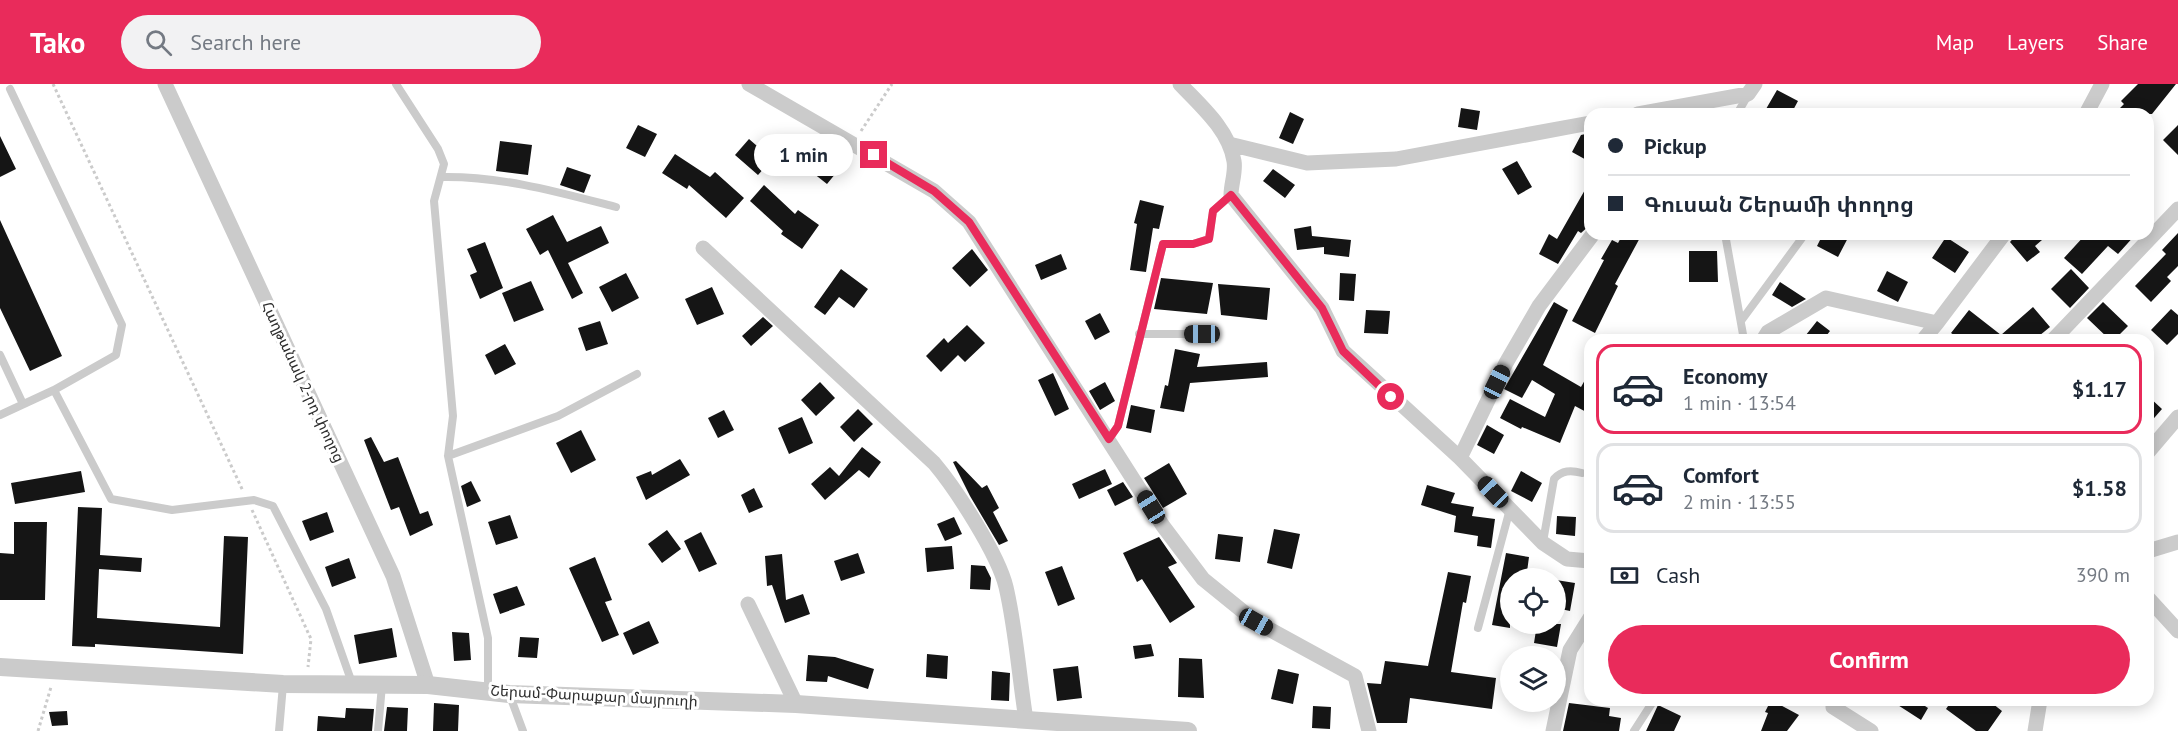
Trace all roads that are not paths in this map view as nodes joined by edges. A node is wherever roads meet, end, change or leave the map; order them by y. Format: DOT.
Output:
graph roads {
  1 [pos="165,84"];
  2 [pos="396,84"];
  3 [pos="1180,84"];
  4 [pos="2102,84"];
  5 [pos="759,87"];
  6 [pos="10,89"];
  7 [pos="1752,89"];
  8 [pos="1665,108"];
  9 [pos="1741,108"];
  10 [pos="2089,108"];
  11 [pos="1584,124"];
  12 [pos="1229,144"];
  13 [pos="441,177"];
  14 [pos="1231,195"];
  15 [pos="616,207"];
  16 [pos="2178,209"];
  17 [pos="2154,234"];
  18 [pos="1588,240"];
  19 [pos="1726,240"];
  20 [pos="1801,240"];
  21 [pos="1999,240"];
  22 [pos="2148,240"];
  23 [pos="703,248"];
  24 [pos="1741,321"];
  25 [pos="1937,323"];
  26 [pos="1139,334"];
  27 [pos="1202,334"];
  28 [pos="1743,334"];
  29 [pos="1767,334"];
  30 [pos="1928,334"];
  31 [pos="2058,334"];
  32 [pos="0,355"];
  33 [pos="637,374"];
  34 [pos="54,390"];
  35 [pos="23,404"];
  36 [pos="0,415"];
  37 [pos="2178,417"];
  38 [pos="1109,439"];
  39 [pos="2154,445"];
  40 [pos="448,456"];
  41 [pos="1460,458"];
  42 [pos="1582,473"];
  43 [pos="1510,509"];
  44 [pos="2178,542"];
  45 [pos="1542,543"];
  46 [pos="2154,549"];
  47 [pos="1584,561"];
  48 [pos="748,604"];
  49 [pos="2154,605"];
  50 [pos="1478,628"];
  51 [pos="1584,628"];
  52 [pos="2178,631"];
  53 [pos="0,667"];
  54 [pos="352,683"];
  55 [pos="283,684"];
  56 [pos="382,684"];
  57 [pos="428,686"];
  58 [pos="488,691"];
  59 [pos="509,694"];
  60 [pos="796,704"];
  61 [pos="1650,706"];
  62 [pos="1833,706"];
  63 [pos="2039,706"];
  64 [pos="1026,720"];
  65 [pos="279,731"];
  66 [pos="378,731"];
  67 [pos="523,731"];
  68 [pos="1188,731"];
  69 [pos="1369,731"];
  70 [pos="1553,731"];
  71 [pos="1634,731"];
  72 [pos="1871,731"];
  73 [pos="2035,731"];
  1 -- 57 [label="street, Հաղթանակ 2-րդ փողոց"];
  2 -- 13 [label="lane"];
  3 -- 12 [label="street"];
  4 -- 10 [label="street"];
  5 -- 38 [label="street"];
  6 -- 34 [label="lane"];
  7 -- 8 [label="street"];
  7 -- 9 [label="lane"];
  11 -- 12 [label="street"];
  12 -- 14 [label="street"];
  13 -- 15 [label="lane"];
  13 -- 40 [label="lane"];
  14 -- 26 [label="lane"];
  14 -- 41 [label="street"];
  16 -- 17 [label="street"];
  18 -- 41 [label="street"];
  19 -- 24 [label="lane"];
  20 -- 24 [label="lane"];
  21 -- 25 [label="street"];
  22 -- 31 [label="street"];
  23 -- 64 [label="street"];
  24 -- 28 [label="lane"];
  25 -- 29 [label="street"];
  25 -- 30 [label="street"];
  26 -- 27 [label="lane"];
  26 -- 38 [label="lane"];
  32 -- 35 [label="lane"];
  33 -- 40 [label="lane"];
  34 -- 35 [label="lane"];
  34 -- 54 [label="lane"];
  35 -- 36 [label="lane"];
  37 -- 39 [label="street"];
  38 -- 69 [label="street"];
  40 -- 58 [label="lane"];
  41 -- 43 [label="street"];
  42 -- 45 [label="lane"];
  43 -- 45 [label="street"];
  43 -- 50 [label="lane"];
  44 -- 46 [label="street"];
  45 -- 47 [label="street"];
  48 -- 60 [label="street"];
  49 -- 52 [label="street"];
  51 -- 70 [label="street"];
  53 -- 55 [label="street, Շերամ-Փարաքար մայրուղի"];
  54 -- 55 [label="street, Շերամ-Փարաքար մայրուղի"];
  54 -- 56 [label="street, Շերամ-Փարաքար մայրուղի"];
  55 -- 65 [label="lane"];
  56 -- 57 [label="street, Շերամ-Փարաքար մայրուղի"];
  56 -- 66 [label="lane"];
  57 -- 58 [label="street, Շերամ-Փարաքար մայրուղի"];
  58 -- 59 [label="street, Շերամ-Փարաքար մայրուղի"];
  59 -- 60 [label="street, Շերամ-Փարաքար մայրուղի"];
  59 -- 67 [label="lane"];
  60 -- 64 [label="street, Շերամ-Փարաքար մայրուղի"];
  61 -- 71 [label="lane"];
  62 -- 72 [label="street"];
  63 -- 73 [label="street"];
  64 -- 68 [label="street, Շերամ-Փարաքար մայրուղի"];
}
